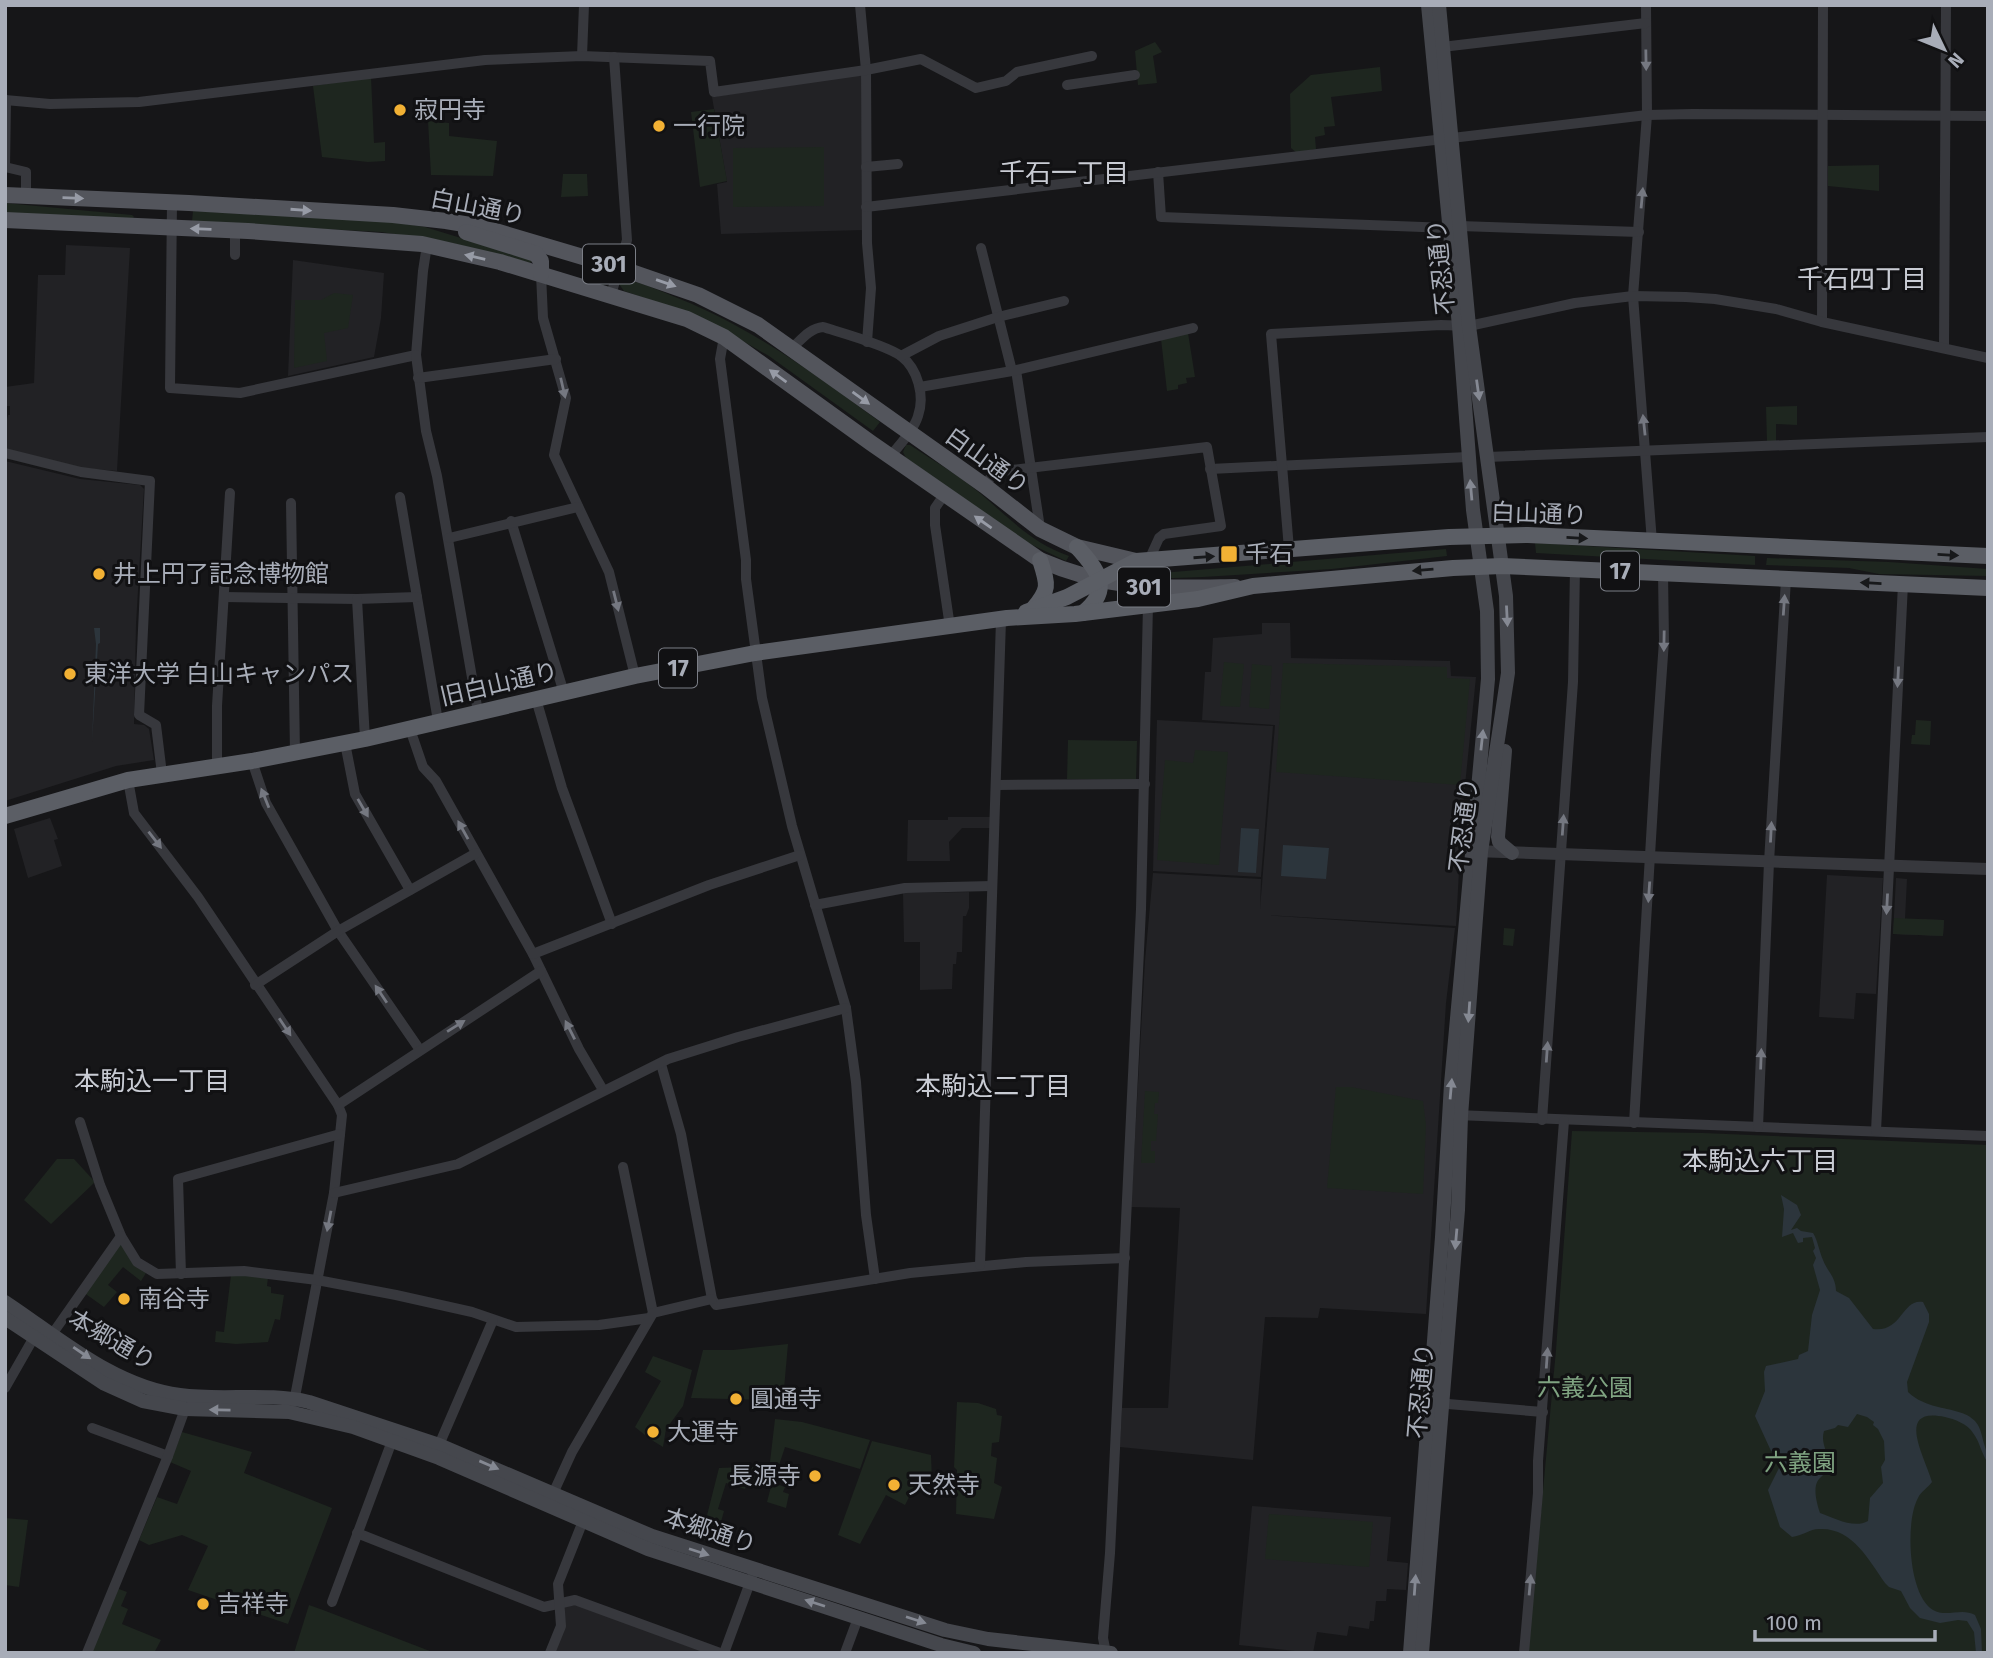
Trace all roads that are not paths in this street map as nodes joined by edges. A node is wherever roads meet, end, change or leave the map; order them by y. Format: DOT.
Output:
graph roads {
  1 [pos="584,5"];
  2 [pos="860,5"];
  3 [pos="1428,5"];
  4 [pos="1439,5"];
  5 [pos="1646,5"];
  6 [pos="1822,5"];
  7 [pos="1946,5"];
  8 [pos="1646,23"];
  9 [pos="1443,47"];
  10 [pos="582,56"];
  11 [pos="1092,56"];
  12 [pos="614,57"];
  13 [pos="866,70"];
  14 [pos="1135,75"];
  15 [pos="1067,85"];
  16 [pos="6,100"];
  17 [pos="1822,114"];
  18 [pos="1945,115"];
  19 [pos="1647,116"];
  20 [pos="1988,116"];
  21 [pos="1445,139"];
  22 [pos="898,164"];
  23 [pos="866,167"];
  24 [pos="1158,172"];
  25 [pos="5,195"];
  26 [pos="26,196"];
  27 [pos="141,200"];
  28 [pos="173,202"];
  29 [pos="866,207"];
  30 [pos="5,220"];
  31 [pos="446,221"];
  32 [pos="139,227"];
  33 [pos="1454,227"];
  34 [pos="171,228"];
  35 [pos="235,231"];
  36 [pos="1639,232"];
  37 [pos="427,245"];
  38 [pos="981,248"];
  39 [pos="235,255"];
  40 [pos="620,268"];
  41 [pos="541,274"];
  42 [pos="611,295"];
  43 [pos="1633,296"];
  44 [pos="1064,301"];
  45 [pos="998,317"];
  46 [pos="1822,322"];
  47 [pos="1464,326"];
  48 [pos="1193,328"];
  49 [pos="724,337"];
  50 [pos="867,342"];
  51 [pos="1944,347"];
  52 [pos="793,348"];
  53 [pos="416,355"];
  54 [pos="901,356"];
  55 [pos="1988,358"];
  56 [pos="556,359"];
  57 [pos="1014,371"];
  58 [pos="418,378"];
  59 [pos="920,387"];
  60 [pos="908,432"];
  61 [pos="1988,437"];
  62 [pos="1646,452"];
  63 [pos="5,453"];
  64 [pos="890,457"];
  65 [pos="1468,457"];
  66 [pos="1487,457"];
  67 [pos="1283,466"];
  68 [pos="1031,468"];
  69 [pos="1210,469"];
  70 [pos="985,486"];
  71 [pos="230,494"];
  72 [pos="944,495"];
  73 [pos="400,497"];
  74 [pos="291,503"];
  75 [pos="578,507"];
  76 [pos="512,521"];
  77 [pos="1040,529"];
  78 [pos="1497,534"];
  79 [pos="1476,535"];
  80 [pos="449,538"];
  81 [pos="1652,541"];
  82 [pos="1077,547"];
  83 [pos="1289,549"];
  84 [pos="1988,556"];
  85 [pos="1040,560"];
  86 [pos="1142,561"];
  87 [pos="1481,566"];
  88 [pos="1502,566"];
  89 [pos="1575,568"];
  90 [pos="1663,573"];
  91 [pos="1786,579"];
  92 [pos="1101,581"];
  93 [pos="1903,584"];
  94 [pos="1253,586"];
  95 [pos="1988,588"];
  96 [pos="224,597"];
  97 [pos="291,597"];
  98 [pos="416,597"];
  99 [pos="357,599"];
  100 [pos="1148,605"];
  101 [pos="1032,609"];
  102 [pos="1083,613"];
  103 [pos="1004,619"];
  104 [pos="950,627"];
  105 [pos="755,653"];
  106 [pos="635,676"];
  107 [pos="564,692"];
  108 [pos="1505,694"];
  109 [pos="536,699"];
  110 [pos="478,712"];
  111 [pos="438,721"];
  112 [pos="410,729"];
  113 [pos="365,739"];
  114 [pos="345,743"];
  115 [pos="295,752"];
  116 [pos="252,761"];
  117 [pos="217,765"];
  118 [pos="162,774"];
  119 [pos="128,780"];
  120 [pos="1145,783"];
  121 [pos="997,785"];
  122 [pos="5,816"];
  123 [pos="1476,851"];
  124 [pos="476,853"];
  125 [pos="1513,853"];
  126 [pos="800,855"];
  127 [pos="1561,855"];
  128 [pos="1650,858"];
  129 [pos="1769,862"];
  130 [pos="1889,867"];
  131 [pos="1988,869"];
  132 [pos="992,887"];
  133 [pos="410,890"];
  134 [pos="815,905"];
  135 [pos="612,924"];
  136 [pos="338,931"];
  137 [pos="533,954"];
  138 [pos="541,971"];
  139 [pos="255,985"];
  140 [pos="846,1008"];
  141 [pos="419,1050"];
  142 [pos="661,1064"];
  143 [pos="603,1090"];
  144 [pos="338,1105"];
  145 [pos="1455,1115"];
  146 [pos="1542,1120"];
  147 [pos="1564,1121"];
  148 [pos="80,1122"];
  149 [pos="1634,1123"];
  150 [pos="1758,1127"];
  151 [pos="1876,1132"];
  152 [pos="340,1134"];
  153 [pos="1988,1136"];
  154 [pos="624,1167"];
  155 [pos="334,1193"];
  156 [pos="121,1236"];
  157 [pos="1125,1258"];
  158 [pos="981,1265"];
  159 [pos="181,1274"];
  160 [pos="875,1279"];
  161 [pos="317,1280"];
  162 [pos="712,1299"];
  163 [pos="5,1302"];
  164 [pos="651,1315"];
  165 [pos="5,1318"];
  166 [pos="493,1320"];
  167 [pos="42,1332"];
  168 [pos="5,1388"];
  169 [pos="296,1403"];
  170 [pos="1436,1403"];
  171 [pos="185,1409"];
  172 [pos="1543,1412"];
  173 [pos="92,1428"];
  174 [pos="392,1441"];
  175 [pos="439,1445"];
  176 [pos="168,1456"];
  177 [pos="550,1499"];
  178 [pos="583,1521"];
  179 [pos="357,1533"];
  180 [pos="753,1576"];
  181 [pos="332,1602"];
  182 [pos="560,1602"];
  183 [pos="858,1618"];
  184 [pos="972,1636"];
  185 [pos="969,1652"];
  186 [pos="1105,1652"];
  187 [pos="87,1653"];
  188 [pos="550,1653"];
  189 [pos="722,1653"];
  190 [pos="845,1653"];
  191 [pos="1111,1653"];
  192 [pos="1410,1653"];
  193 [pos="1422,1653"];
  194 [pos="1524,1653"];
  1 -- 10 [label="street"];
  2 -- 13 [label="street"];
  3 -- 21 [label="main road, 不忍通り"];
  4 -- 9 [label="main road, 不忍通り"];
  5 -- 8 [label="street"];
  6 -- 17 [label="street"];
  7 -- 18 [label="street"];
  8 -- 9 [label="street"];
  8 -- 19 [label="street, one-way"];
  9 -- 21 [label="main road, 不忍通り"];
  10 -- 12 [label="street"];
  10 -- 16 [label="street"];
  11 -- 13 [label="street"];
  12 -- 13 [label="street"];
  12 -- 40 [label="street"];
  13 -- 23 [label="street"];
  14 -- 15 [label="street"];
  16 -- 26 [label="street"];
  17 -- 18 [label="street"];
  17 -- 19 [label="street"];
  17 -- 46 [label="street"];
  18 -- 20 [label="street"];
  18 -- 51 [label="street"];
  19 -- 21 [label="street"];
  36 -- 19 [label="street, one-way"];
  21 -- 24 [label="street"];
  21 -- 33 [label="main road, 不忍通り"];
  22 -- 23 [label="street"];
  23 -- 29 [label="street"];
  24 -- 29 [label="street"];
  24 -- 33 [label="street"];
  25 -- 26 [label="main road, 白山通り / 301"];
  26 -- 27 [label="main road, 白山通り / 301, one-way"];
  27 -- 28 [label="main road, 白山通り / 301"];
  27 -- 32 [label="main road"];
  28 -- 31 [label="main road, 白山通り / 301, one-way"];
  28 -- 34 [label="street"];
  29 -- 50 [label="street"];
  30 -- 32 [label="main road, 白山通り / 301"];
  31 -- 40 [label="main road, 白山通り / 301"];
  31 -- 41 [label="main road"];
  32 -- 34 [label="main road, 白山通り / 301"];
  33 -- 36 [label="street"];
  33 -- 47 [label="main road, 不忍通り"];
  35 -- 34 [label="main road, 白山通り / 301, one-way"];
  34 -- 53 [label="street"];
  35 -- 37 [label="main road, 白山通り / 301"];
  35 -- 39 [label="street"];
  36 -- 43 [label="street"];
  41 -- 37 [label="main road, 白山通り / 301, one-way"];
  37 -- 53 [label="street"];
  38 -- 45 [label="street"];
  40 -- 42 [label="street"];
  40 -- 52 [label="main road, 白山通り / 301, one-way"];
  41 -- 42 [label="main road, 白山通り / 301"];
  41 -- 56 [label="street"];
  42 -- 49 [label="main road, 白山通り / 301"];
  43 -- 46 [label="street"];
  43 -- 47 [label="street"];
  62 -- 43 [label="street, one-way"];
  44 -- 45 [label="street"];
  45 -- 54 [label="street"];
  45 -- 57 [label="street"];
  46 -- 51 [label="street"];
  47 -- 65 [label="main road, 不忍通り"];
  47 -- 66 [label="main road, 不忍通り, one-way"];
  47 -- 67 [label="street"];
  48 -- 57 [label="street"];
  64 -- 49 [label="main road, 白山通り / 301, one-way"];
  49 -- 105 [label="street"];
  50 -- 52 [label="street"];
  50 -- 54 [label="street"];
  51 -- 55 [label="street"];
  52 -- 60 [label="main road, 白山通り / 301, one-way"];
  53 -- 58 [label="street"];
  54 -- 59 [label="street"];
  56 -- 58 [label="street"];
  56 -- 75 [label="street, one-way"];
  57 -- 59 [label="street"];
  57 -- 68 [label="street"];
  58 -- 80 [label="street"];
  59 -- 60 [label="street"];
  60 -- 64 [label="street"];
  60 -- 70 [label="main road, 白山通り / 301"];
  61 -- 62 [label="street"];
  62 -- 66 [label="street"];
  62 -- 81 [label="street"];
  63 -- 118 [label="street"];
  64 -- 72 [label="main road, 白山通り / 301"];
  65 -- 67 [label="street"];
  79 -- 65 [label="main road, 不忍通り, one-way"];
  66 -- 78 [label="main road, 不忍通り"];
  67 -- 69 [label="street"];
  67 -- 83 [label="street"];
  68 -- 69 [label="street"];
  68 -- 70 [label="street"];
  68 -- 77 [label="street"];
  69 -- 86 [label="street"];
  70 -- 77 [label="main road, 白山通り / 301"];
  71 -- 96 [label="street"];
  85 -- 72 [label="main road, 白山通り / 301, one-way"];
  72 -- 104 [label="street"];
  73 -- 98 [label="street"];
  74 -- 97 [label="street"];
  75 -- 76 [label="street"];
  75 -- 106 [label="street, one-way"];
  76 -- 80 [label="street"];
  76 -- 107 [label="street"];
  77 -- 82 [label="main road, 白山通り / 301"];
  78 -- 79 [label="highway, 白山通り / 17"];
  78 -- 81 [label="highway, 白山通り / 17, one-way"];
  78 -- 88 [label="main road, 不忍通り"];
  79 -- 83 [label="highway, 白山通り / 17"];
  79 -- 87 [label="main road, 不忍通り"];
  80 -- 110 [label="street"];
  81 -- 84 [label="highway, 白山通り / 17, one-way"];
  82 -- 86 [label="main road, 白山通り / 301"];
  82 -- 92 [label="highway"];
  86 -- 83 [label="highway, 白山通り / 17, one-way"];
  85 -- 92 [label="main road, 白山通り / 301"];
  85 -- 101 [label="highway"];
  86 -- 92 [label="highway, 17"];
  87 -- 88 [label="highway, 白山通り / 17"];
  87 -- 94 [label="highway, 白山通り / 17, one-way"];
  123 -- 87 [label="main road, 不忍通り, one-way"];
  88 -- 89 [label="highway, 白山通り / 17"];
  88 -- 108 [label="main road, 不忍通り, one-way"];
  89 -- 90 [label="highway, 白山通り / 17"];
  127 -- 89 [label="street, one-way"];
  90 -- 91 [label="highway, 白山通り / 17"];
  90 -- 128 [label="street, one-way"];
  93 -- 91 [label="highway, 白山通り / 17, one-way"];
  129 -- 91 [label="street, one-way"];
  92 -- 94 [label="main road, 白山通り / 301"];
  92 -- 101 [label="highway, 17"];
  92 -- 102 [label="highway"];
  93 -- 95 [label="highway, 白山通り / 17"];
  93 -- 130 [label="street, one-way"];
  94 -- 100 [label="highway, 17"];
  96 -- 97 [label="street"];
  96 -- 117 [label="street"];
  97 -- 99 [label="street"];
  97 -- 115 [label="street"];
  98 -- 99 [label="street"];
  98 -- 111 [label="street"];
  99 -- 113 [label="street"];
  100 -- 102 [label="highway, 17"];
  100 -- 120 [label="street"];
  101 -- 103 [label="highway, 17"];
  102 -- 103 [label="highway, 17"];
  103 -- 104 [label="highway, 旧白山通り / 17"];
  103 -- 121 [label="street"];
  104 -- 105 [label="highway, 旧白山通り / 17"];
  105 -- 106 [label="highway, 旧白山通り / 17"];
  105 -- 126 [label="street"];
  106 -- 107 [label="highway, 旧白山通り / 17"];
  107 -- 109 [label="highway, 旧白山通り / 17"];
  108 -- 123 [label="main road, 不忍通り"];
  108 -- 125 [label="main road"];
  109 -- 110 [label="highway, 旧白山通り / 17"];
  109 -- 135 [label="street"];
  110 -- 111 [label="highway, 旧白山通り / 17"];
  111 -- 112 [label="highway, 旧白山通り / 17"];
  112 -- 113 [label="highway, 旧白山通り / 17"];
  124 -- 112 [label="street, one-way"];
  113 -- 114 [label="highway, 旧白山通り / 17"];
  114 -- 115 [label="highway, 旧白山通り / 17"];
  114 -- 133 [label="street, one-way"];
  115 -- 116 [label="highway, 旧白山通り / 17"];
  116 -- 117 [label="highway, 旧白山通り / 17"];
  136 -- 116 [label="street, one-way"];
  117 -- 118 [label="highway, 旧白山通り / 17"];
  118 -- 119 [label="highway, 旧白山通り / 17"];
  119 -- 122 [label="highway, 旧白山通り / 17"];
  119 -- 139 [label="street, one-way"];
  120 -- 121 [label="street"];
  120 -- 157 [label="street"];
  121 -- 132 [label="street"];
  123 -- 125 [label="street"];
  123 -- 145 [label="main road, 不忍通り"];
  124 -- 133 [label="street"];
  124 -- 137 [label="street"];
  125 -- 127 [label="street"];
  126 -- 134 [label="street"];
  126 -- 135 [label="street"];
  127 -- 128 [label="street"];
  146 -- 127 [label="street, one-way"];
  128 -- 129 [label="street"];
  128 -- 149 [label="street, one-way"];
  129 -- 130 [label="street"];
  150 -- 129 [label="street, one-way"];
  130 -- 131 [label="street"];
  130 -- 151 [label="street, one-way"];
  132 -- 134 [label="street"];
  132 -- 158 [label="street"];
  133 -- 136 [label="street"];
  134 -- 140 [label="street"];
  135 -- 137 [label="street"];
  136 -- 139 [label="street"];
  141 -- 136 [label="street, one-way"];
  137 -- 138 [label="street"];
  141 -- 138 [label="street, one-way"];
  143 -- 138 [label="street, one-way"];
  139 -- 144 [label="street, one-way"];
  140 -- 142 [label="street"];
  140 -- 160 [label="street"];
  141 -- 144 [label="street"];
  142 -- 143 [label="street"];
  142 -- 162 [label="street"];
  143 -- 155 [label="street"];
  144 -- 152 [label="street"];
  145 -- 146 [label="street"];
  145 -- 170 [label="main road, 不忍通り"];
  146 -- 147 [label="street"];
  147 -- 149 [label="street"];
  172 -- 147 [label="street, one-way"];
  148 -- 156 [label="street"];
  149 -- 150 [label="street"];
  150 -- 151 [label="street"];
  151 -- 153 [label="street"];
  152 -- 155 [label="street"];
  152 -- 159 [label="street"];
  154 -- 164 [label="street"];
  155 -- 161 [label="street, one-way"];
  156 -- 159 [label="street"];
  156 -- 167 [label="street"];
  157 -- 158 [label="street"];
  157 -- 186 [label="street"];
  158 -- 160 [label="street"];
  159 -- 161 [label="street"];
  160 -- 162 [label="street"];
  161 -- 166 [label="street"];
  161 -- 169 [label="street"];
  162 -- 164 [label="street"];
  163 -- 167 [label="main road, 本郷通り"];
  164 -- 166 [label="street"];
  164 -- 177 [label="street"];
  165 -- 167 [label="main road, 本郷通り"];
  166 -- 175 [label="street"];
  167 -- 168 [label="street"];
  167 -- 169 [label="main road, 本郷通り, one-way"];
  167 -- 171 [label="main road, 本郷通り"];
  169 -- 171 [label="main road, 本郷通り, one-way"];
  169 -- 174 [label="main road, 本郷通り"];
  169 -- 175 [label="main road, 本郷通り"];
  170 -- 172 [label="street"];
  192 -- 170 [label="main road, 不忍通り, one-way"];
  170 -- 193 [label="main road, 不忍通り"];
  171 -- 176 [label="street"];
  194 -- 172 [label="street, one-way"];
  173 -- 176 [label="street"];
  174 -- 177 [label="main road, 本郷通り"];
  174 -- 179 [label="street"];
  175 -- 177 [label="main road, 本郷通り, one-way"];
  176 -- 187 [label="street"];
  177 -- 178 [label="main road, 本郷通り"];
  177 -- 180 [label="main road, 本郷通り, one-way"];
  178 -- 180 [label="main road, 本郷通り"];
  178 -- 182 [label="street"];
  179 -- 181 [label="street"];
  179 -- 182 [label="street"];
  183 -- 180 [label="main road, 本郷通り, one-way"];
  180 -- 184 [label="main road, 本郷通り, one-way"];
  180 -- 189 [label="street"];
  182 -- 188 [label="street"];
  182 -- 189 [label="street"];
  183 -- 185 [label="main road, 本郷通り"];
  183 -- 190 [label="street"];
  184 -- 185 [label="street"];
  184 -- 186 [label="main road, 本郷通り"];
  186 -- 191 [label="main road, 本郷通り"];
}
